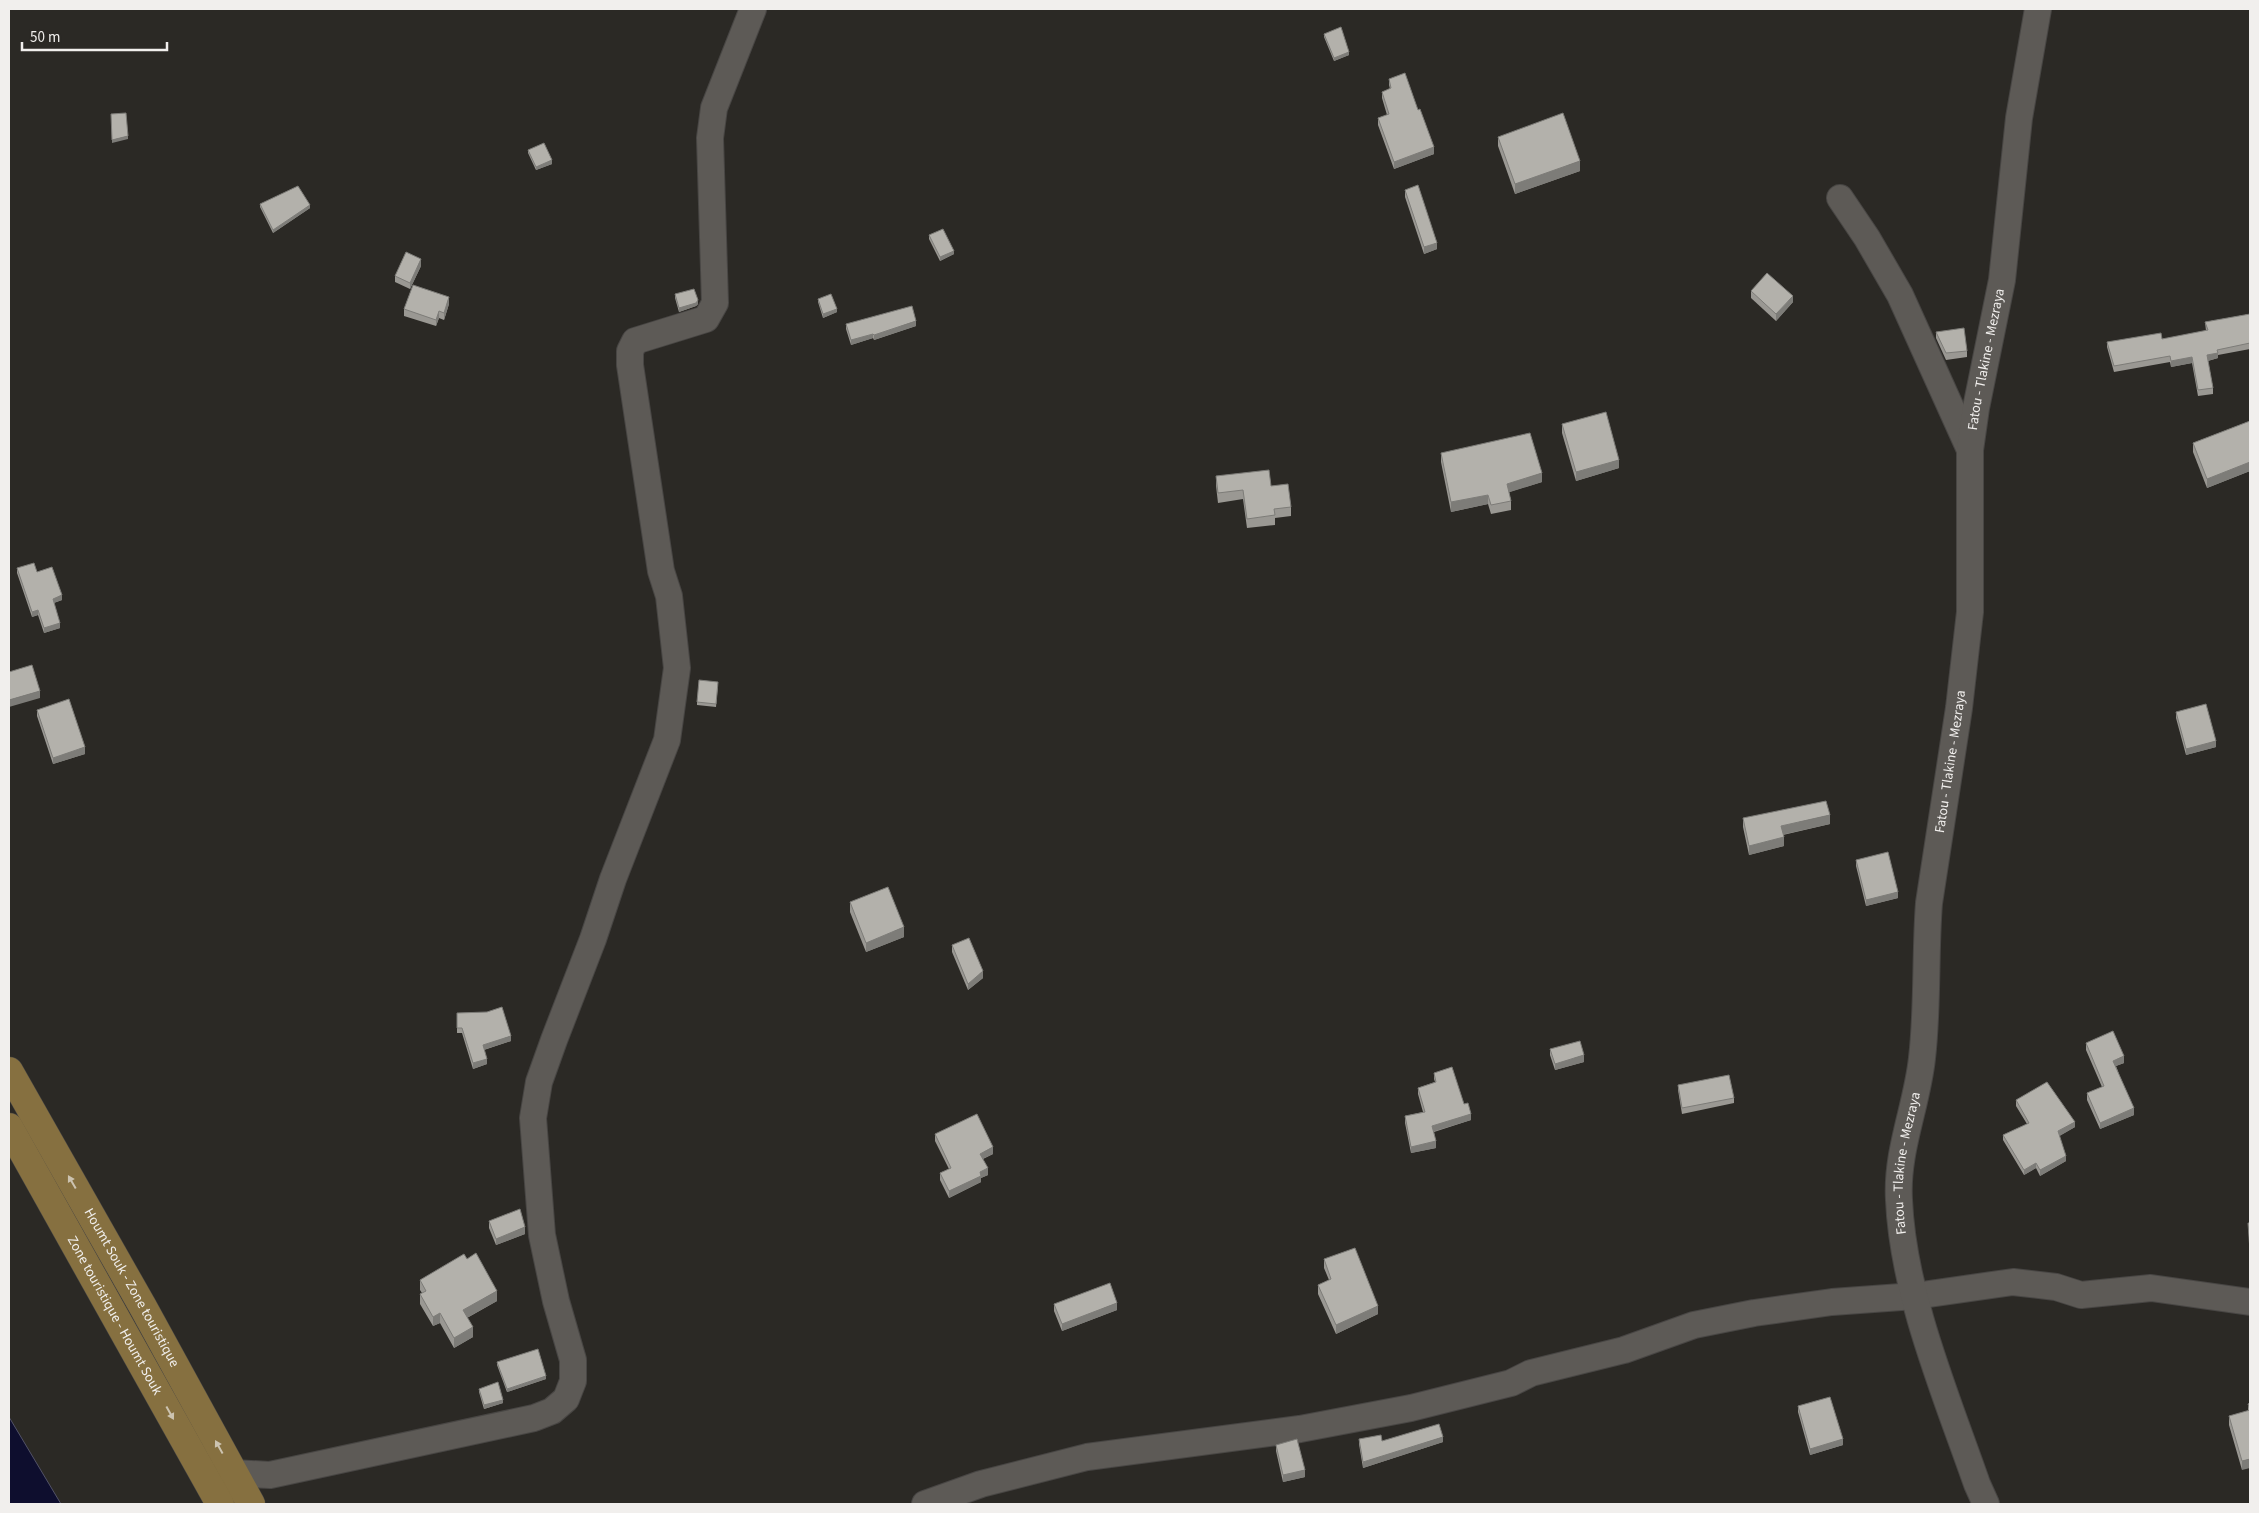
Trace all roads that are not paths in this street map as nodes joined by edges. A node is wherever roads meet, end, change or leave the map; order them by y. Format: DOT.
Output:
graph roads {
  1 [pos="753,9"];
  2 [pos="2043,10"];
  3 [pos="1840,198"];
  4 [pos="1970,450"];
  5 [pos="9,1071"];
  6 [pos="9,1127"];
  7 [pos="1915,1296"];
  8 [pos="2250,1302"];
  9 [pos="221,1487"];
  10 [pos="251,1504"];
  11 [pos="925,1504"];
  12 [pos="1986,1504"];
  1 -- 9 [label="street"];
  2 -- 4 [label="street, Fatou - Tlakine - Mezraya"];
  3 -- 4 [label="street"];
  4 -- 7 [label="street, Fatou - Tlakine - Mezraya"];
  9 -- 5 [label="main road, Houmt Souk - Zone touristique, one-way"];
  6 -- 9 [label="main road, Zone touristique - Houmt Souk, one-way"];
  7 -- 8 [label="street"];
  7 -- 11 [label="street"];
  7 -- 12 [label="street, Fatou - Tlakine - Mezraya"];
  9 -- 10 [label="main road, Houmt Souk - Zone touristique"];
}
